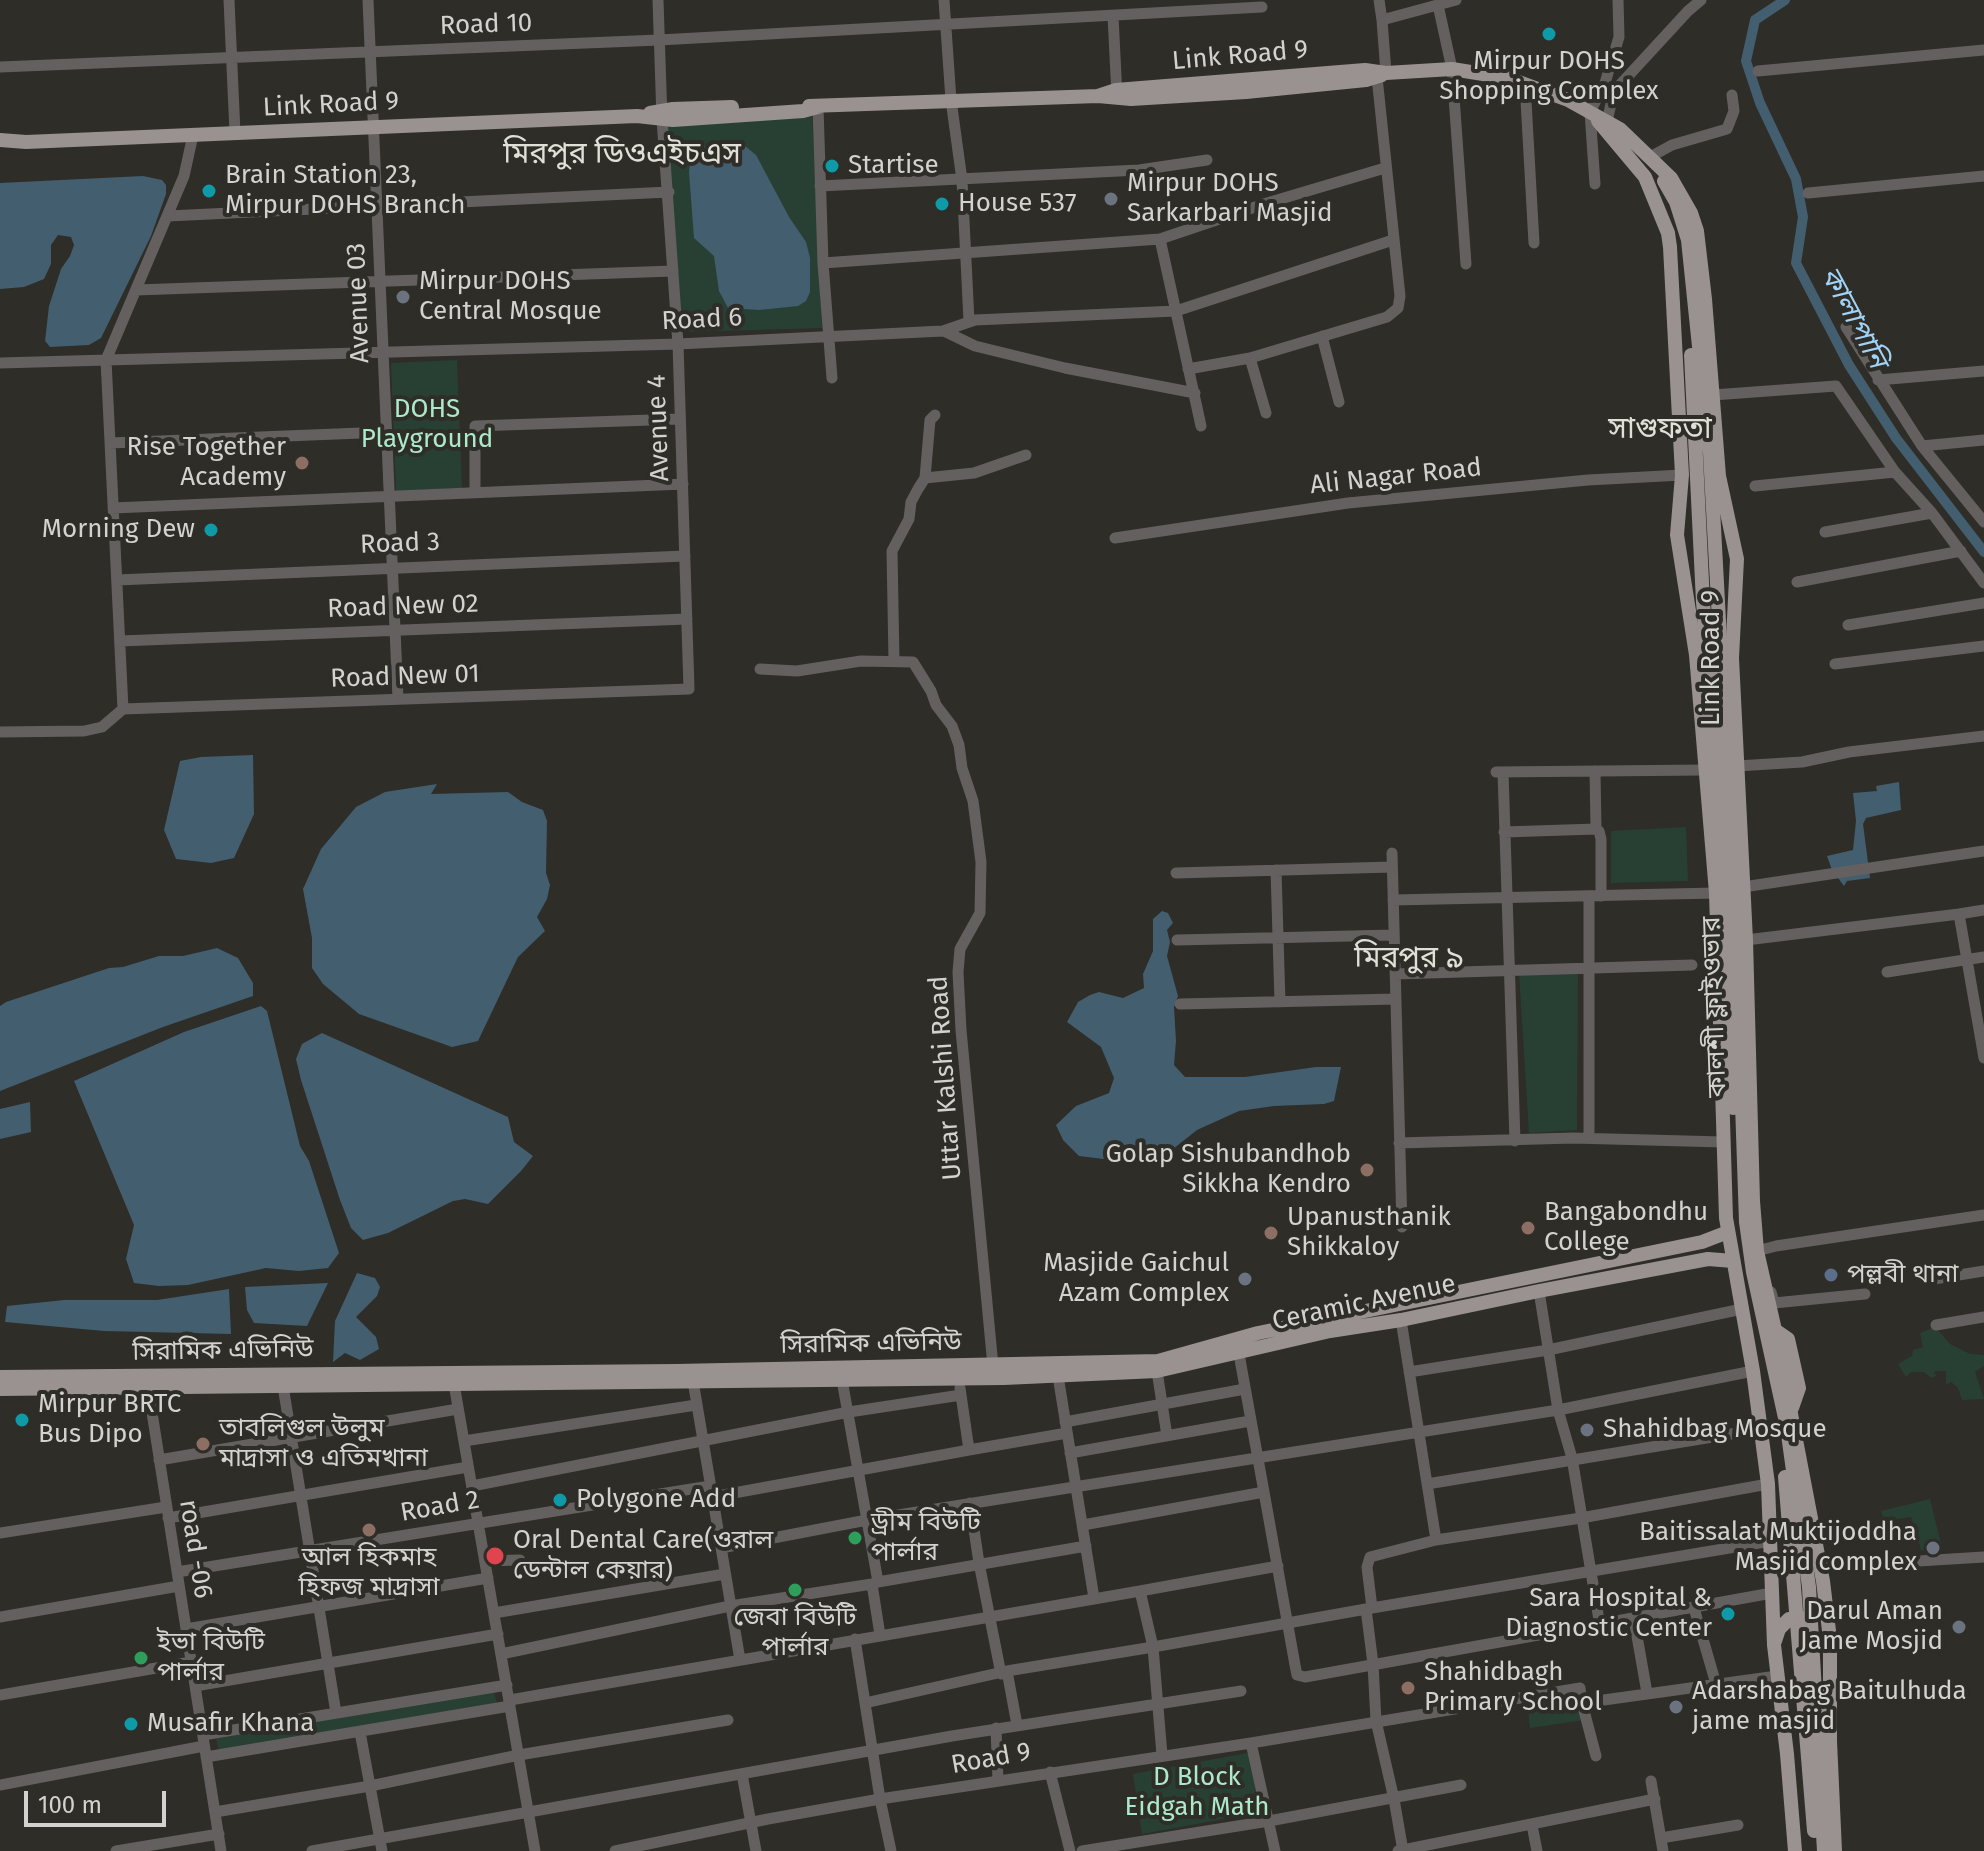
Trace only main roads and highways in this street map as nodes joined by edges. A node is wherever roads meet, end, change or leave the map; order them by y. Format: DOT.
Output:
graph roads {
  1 [pos="1590,112"];
  2 [pos="0,140"];
  3 [pos="26,142"];
  4 [pos="0,149"];
  5 [pos="1653,160"];
  6 [pos="1645,177"];
  7 [pos="1663,185"];
  8 [pos="1734,538"];
  9 [pos="1678,548"];
  10 [pos="1728,1232"];
  11 [pos="1733,1261"];
  12 [pos="0,1377"];
  13 [pos="1004,1378"];
  14 [pos="0,1389"];
  15 [pos="1822,1574"];
  16 [pos="1772,1588"];
  17 [pos="1830,1639"];
  18 [pos="1774,1645"];
  19 [pos="1795,1851"];
  20 [pos="1816,1851"];
  21 [pos="1824,1851"];
  22 [pos="1835,1851"];
  1 -- 3 [label="main road, Link Road 9"];
  1 -- 5 [label="main road, Link Road 9"];
  1 -- 6 [label="main road, Link Road 9"];
  2 -- 3 [label="main road, Link Road 9"];
  3 -- 4 [label="main road, Link Road 9"];
  5 -- 7 [label="main road, কালশী ফ্লাইওভার"];
  5 -- 8 [label="main road, Link Road 9"];
  6 -- 7 [label="main road"];
  6 -- 9 [label="main road, Link Road 9"];
  7 -- 20 [label="main road, bridge"];
  7 -- 21 [label="main road, কালশী ফ্লাইওভার, bridge"];
  8 -- 9 [label="main road"];
  8 -- 15 [label="main road, Link Road 9"];
  9 -- 10 [label="main road, Link Road 9"];
  10 -- 11 [label="main road, Link Road 9"];
  10 -- 12 [label="main road, সিরামিক এভিনিউ"];
  11 -- 13 [label="main road, Ceramic Avenue"];
  11 -- 16 [label="main road, Link Road 9"];
  13 -- 14 [label="main road, সিরামিক এভিনিউ"];
  15 -- 16 [label="main road"];
  15 -- 17 [label="main road, Link Road 9"];
  16 -- 18 [label="main road, Link Road 9"];
  17 -- 18 [label="main road"];
  17 -- 22 [label="main road, Link Road 9"];
  18 -- 19 [label="main road, Link Road 9"];
}
